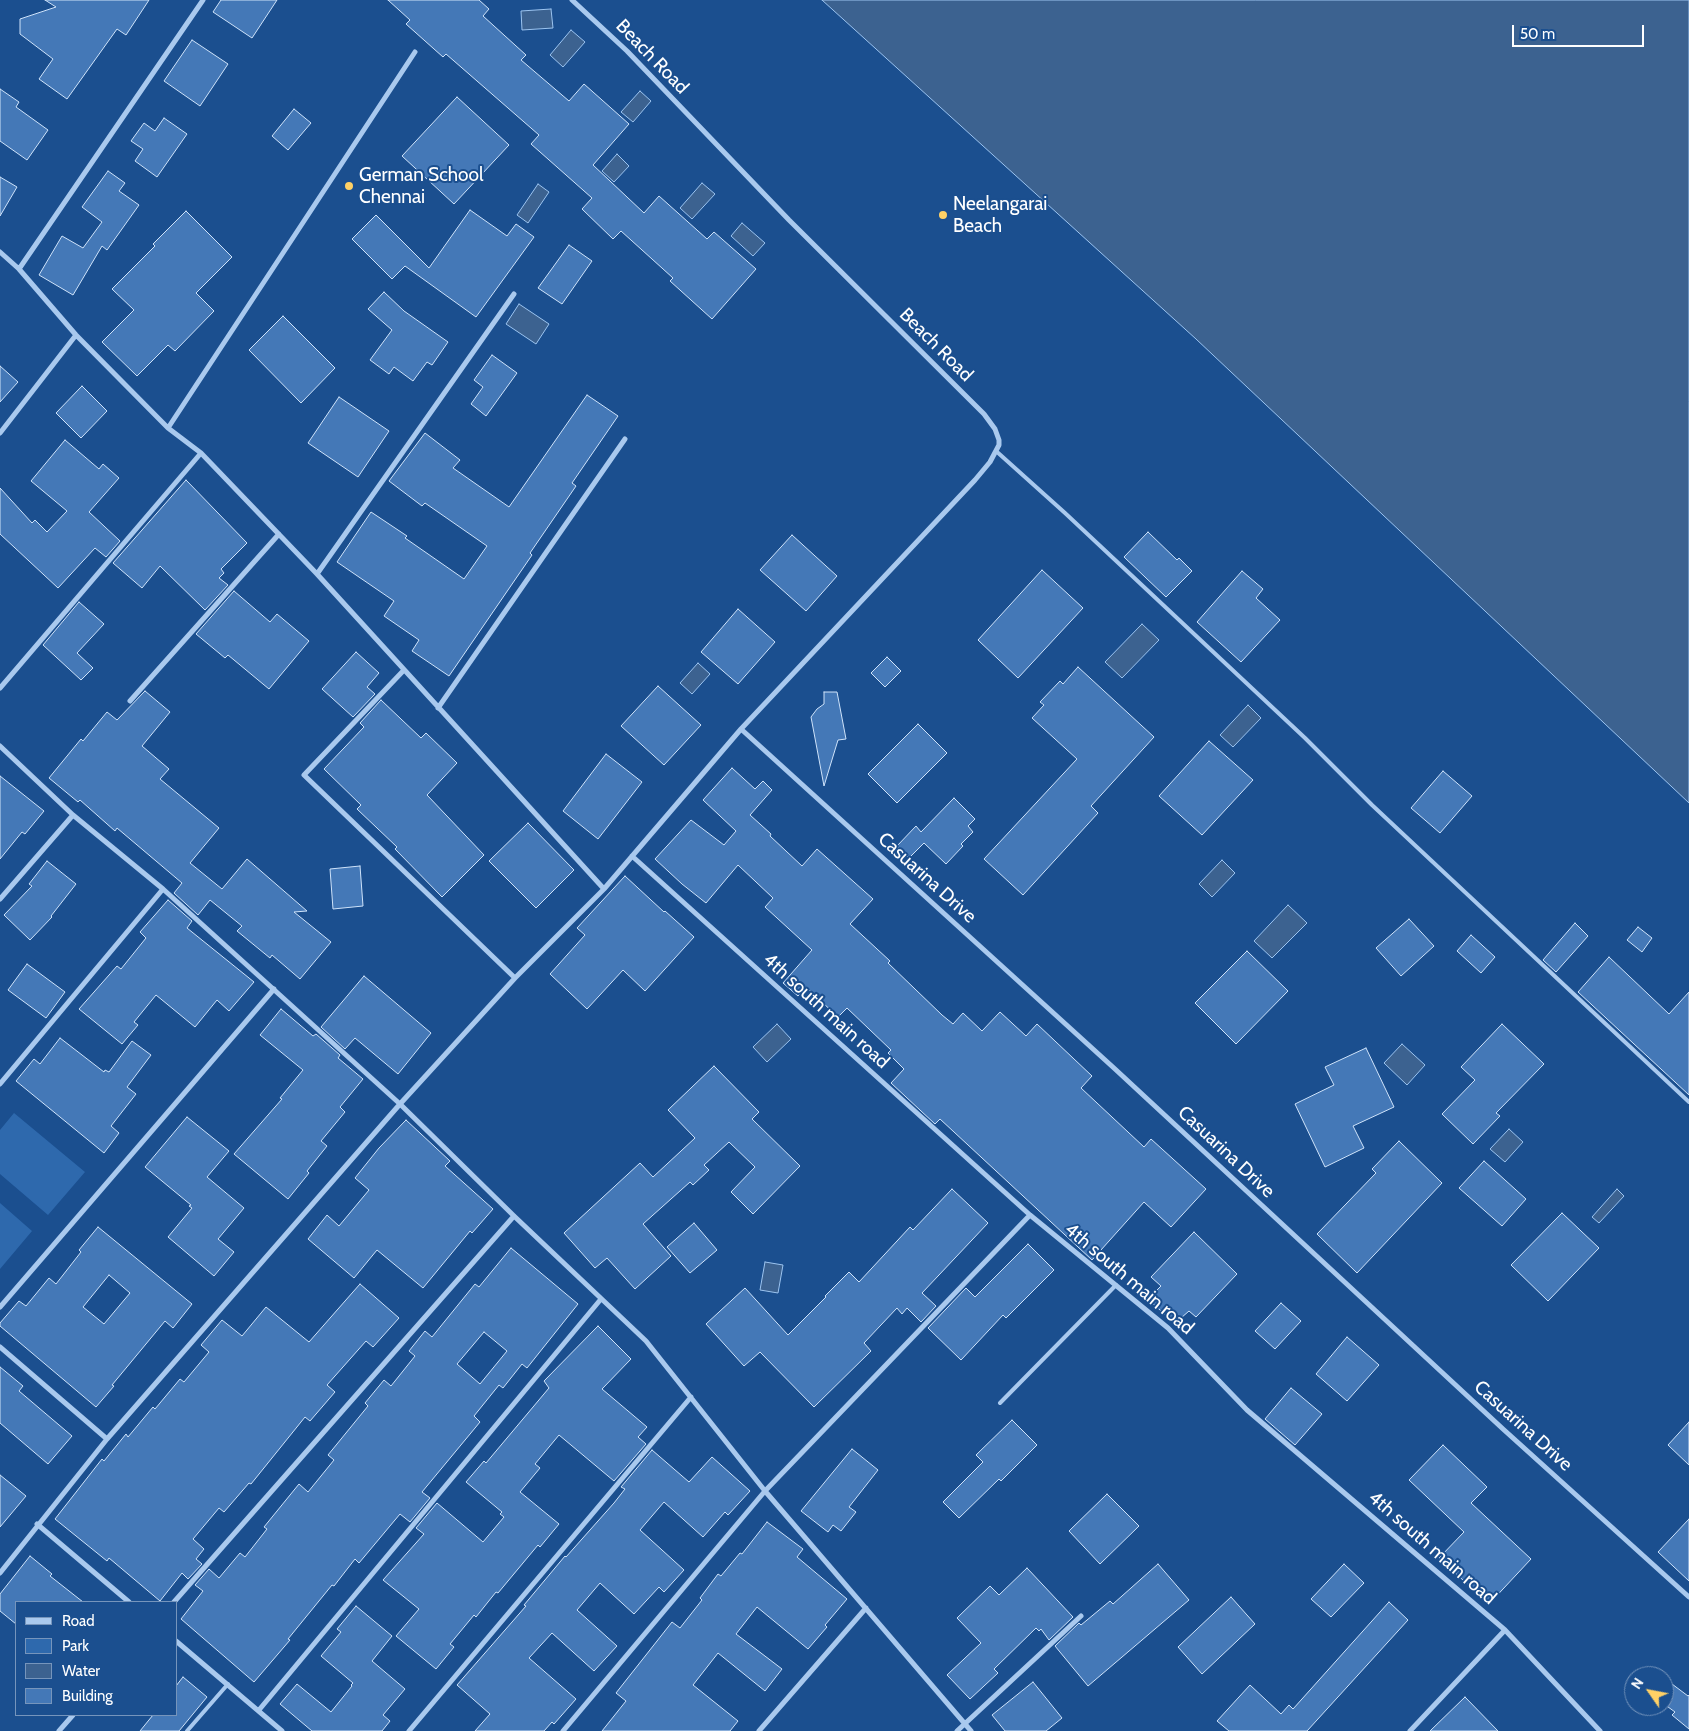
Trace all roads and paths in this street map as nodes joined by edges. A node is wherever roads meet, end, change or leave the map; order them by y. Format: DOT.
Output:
graph roads {
  1 [pos="203,0"];
  2 [pos="572,0"];
  3 [pos="414,52"];
  4 [pos="0,252"];
  5 [pos="18,269"];
  6 [pos="514,294"];
  7 [pos="76,335"];
  8 [pos="168,428"];
  9 [pos="0,433"];
  10 [pos="625,439"];
  11 [pos="996,451"];
  12 [pos="201,453"];
  13 [pos="278,534"];
  14 [pos="317,574"];
  15 [pos="404,670"];
  16 [pos="0,688"];
  17 [pos="130,701"];
  18 [pos="438,708"];
  19 [pos="741,729"];
  20 [pos="0,746"];
  21 [pos="73,815"];
  22 [pos="632,856"];
  23 [pos="163,889"];
  24 [pos="604,889"];
  25 [pos="0,899"];
  26 [pos="514,978"];
  27 [pos="274,989"];
  28 [pos="0,1084"];
  29 [pos="1689,1102"];
  30 [pos="400,1104"];
  31 [pos="1030,1215"];
  32 [pos="514,1216"];
  33 [pos="1116,1286"];
  34 [pos="602,1299"];
  35 [pos="0,1307"];
  36 [pos="0,1347"];
  37 [pos="690,1397"];
  38 [pos="1000,1403"];
  39 [pos="107,1439"];
  40 [pos="765,1491"];
  41 [pos="37,1524"];
  42 [pos="0,1572"];
  43 [pos="1689,1597"];
  44 [pos="129,1601"];
  45 [pos="175,1601"];
  46 [pos="866,1608"];
  47 [pos="1081,1616"];
  48 [pos="1504,1630"];
  49 [pos="178,1643"];
  50 [pos="228,1684"];
  51 [pos="259,1710"];
  52 [pos="72,1716"];
  53 [pos="963,1724"];
  54 [pos="59,1731"];
  55 [pos="187,1731"];
  56 [pos="282,1731"];
  57 [pos="409,1731"];
  58 [pos="563,1731"];
  59 [pos="759,1731"];
  60 [pos="957,1731"];
  61 [pos="971,1731"];
  62 [pos="1410,1731"];
  63 [pos="1600,1731"];
  1 -- 5 [label="street"];
  2 -- 11 [label="street, Beach Road"];
  3 -- 8 [label="street"];
  4 -- 5 [label="street"];
  5 -- 7 [label="street"];
  6 -- 14 [label="street"];
  7 -- 8 [label="street"];
  7 -- 9 [label="street"];
  8 -- 12 [label="street"];
  10 -- 18 [label="street"];
  11 -- 19 [label="street"];
  11 -- 29 [label="lane"];
  12 -- 13 [label="street"];
  12 -- 16 [label="street"];
  13 -- 14 [label="street"];
  13 -- 17 [label="street"];
  14 -- 15 [label="street"];
  15 -- 18 [label="street"];
  15 -- 26 [label="street"];
  18 -- 24 [label="street"];
  19 -- 22 [label="street"];
  19 -- 43 [label="street, Casuarina Drive"];
  20 -- 21 [label="street"];
  21 -- 23 [label="street"];
  21 -- 25 [label="street"];
  22 -- 24 [label="street"];
  22 -- 31 [label="street, 4th south main road"];
  23 -- 27 [label="street"];
  23 -- 28 [label="street"];
  24 -- 26 [label="street"];
  26 -- 30 [label="street"];
  27 -- 30 [label="street"];
  27 -- 35 [label="street"];
  30 -- 32 [label="street"];
  30 -- 39 [label="street"];
  31 -- 33 [label="street, 4th south main road"];
  31 -- 40 [label="street"];
  32 -- 34 [label="street"];
  32 -- 45 [label="street"];
  33 -- 38 [label="lane"];
  33 -- 48 [label="street, 4th south main road"];
  34 -- 37 [label="street"];
  34 -- 51 [label="street"];
  36 -- 39 [label="street"];
  37 -- 40 [label="street"];
  37 -- 57 [label="street"];
  39 -- 41 [label="street"];
  40 -- 46 [label="street"];
  40 -- 58 [label="street"];
  41 -- 42 [label="street"];
  41 -- 44 [label="street"];
  46 -- 53 [label="street"];
  46 -- 59 [label="street"];
  47 -- 53 [label="street"];
  48 -- 62 [label="street"];
  48 -- 63 [label="street, 4th south main road"];
  49 -- 50 [label="street"];
  50 -- 51 [label="street"];
  50 -- 55 [label="lane"];
  51 -- 56 [label="street"];
  52 -- 54 [label="street"];
  53 -- 60 [label="street"];
  53 -- 61 [label="street"];
}
